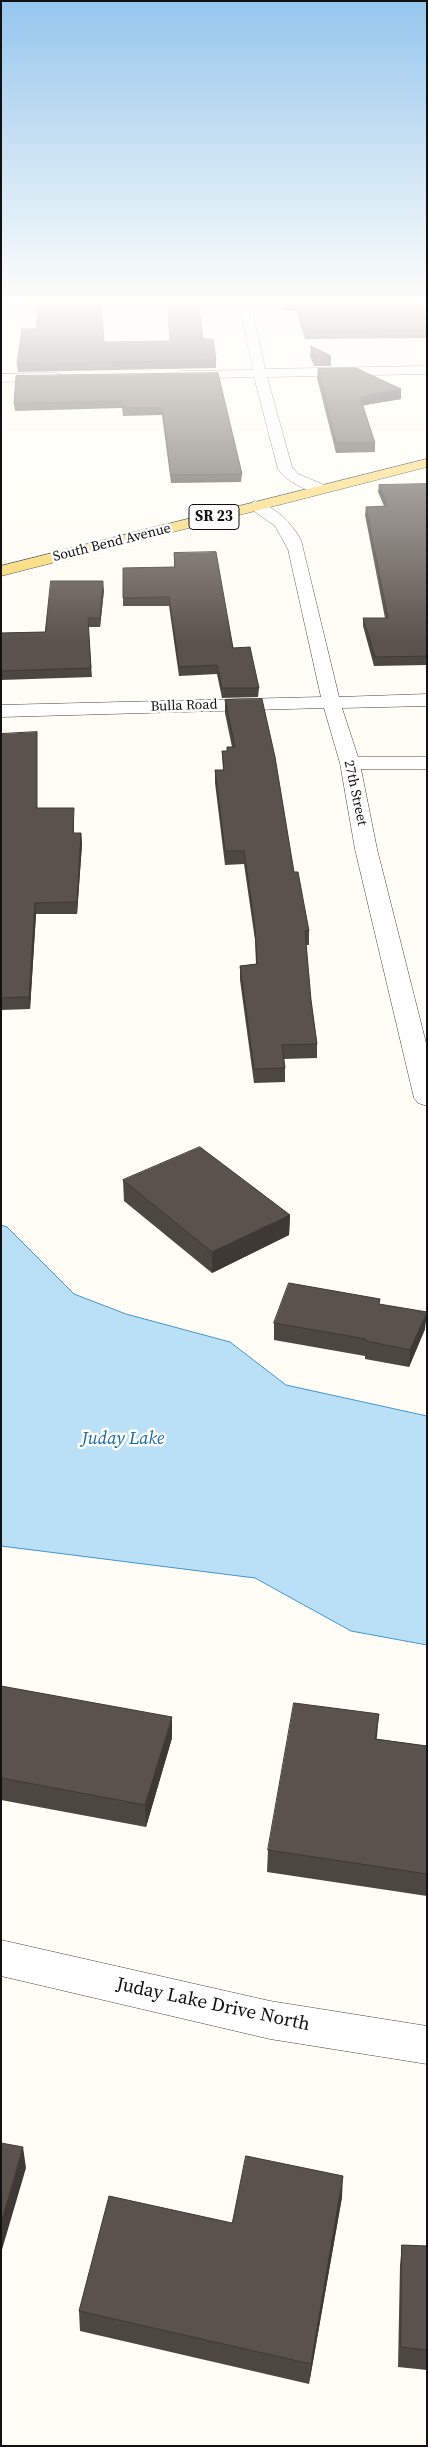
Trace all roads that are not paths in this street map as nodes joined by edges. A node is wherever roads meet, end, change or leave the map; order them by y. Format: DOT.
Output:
graph roads {
  1 [pos="271,413"];
  2 [pos="427,463"];
  3 [pos="322,489"];
  4 [pos="255,506"];
  5 [pos="1,571"];
  6 [pos="427,700"];
  7 [pos="331,702"];
  8 [pos="1,711"];
  9 [pos="350,763"];
  10 [pos="427,763"];
  11 [pos="427,1098"];
  12 [pos="1,1958"];
  13 [pos="427,2045"];
  1 -- 3 [label="street"];
  2 -- 3 [label="main road, South Bend Avenue / SR 23"];
  3 -- 4 [label="main road, South Bend Avenue / SR 23"];
  4 -- 5 [label="main road, South Bend Avenue / SR 23"];
  4 -- 7 [label="street, 27th Street"];
  6 -- 7 [label="street, Bulla Road"];
  7 -- 8 [label="street, Bulla Road"];
  7 -- 9 [label="street, 27th Street"];
  9 -- 10 [label="street"];
  9 -- 11 [label="street, 27th Street"];
  12 -- 13 [label="street, Juday Lake Drive North"];
}
